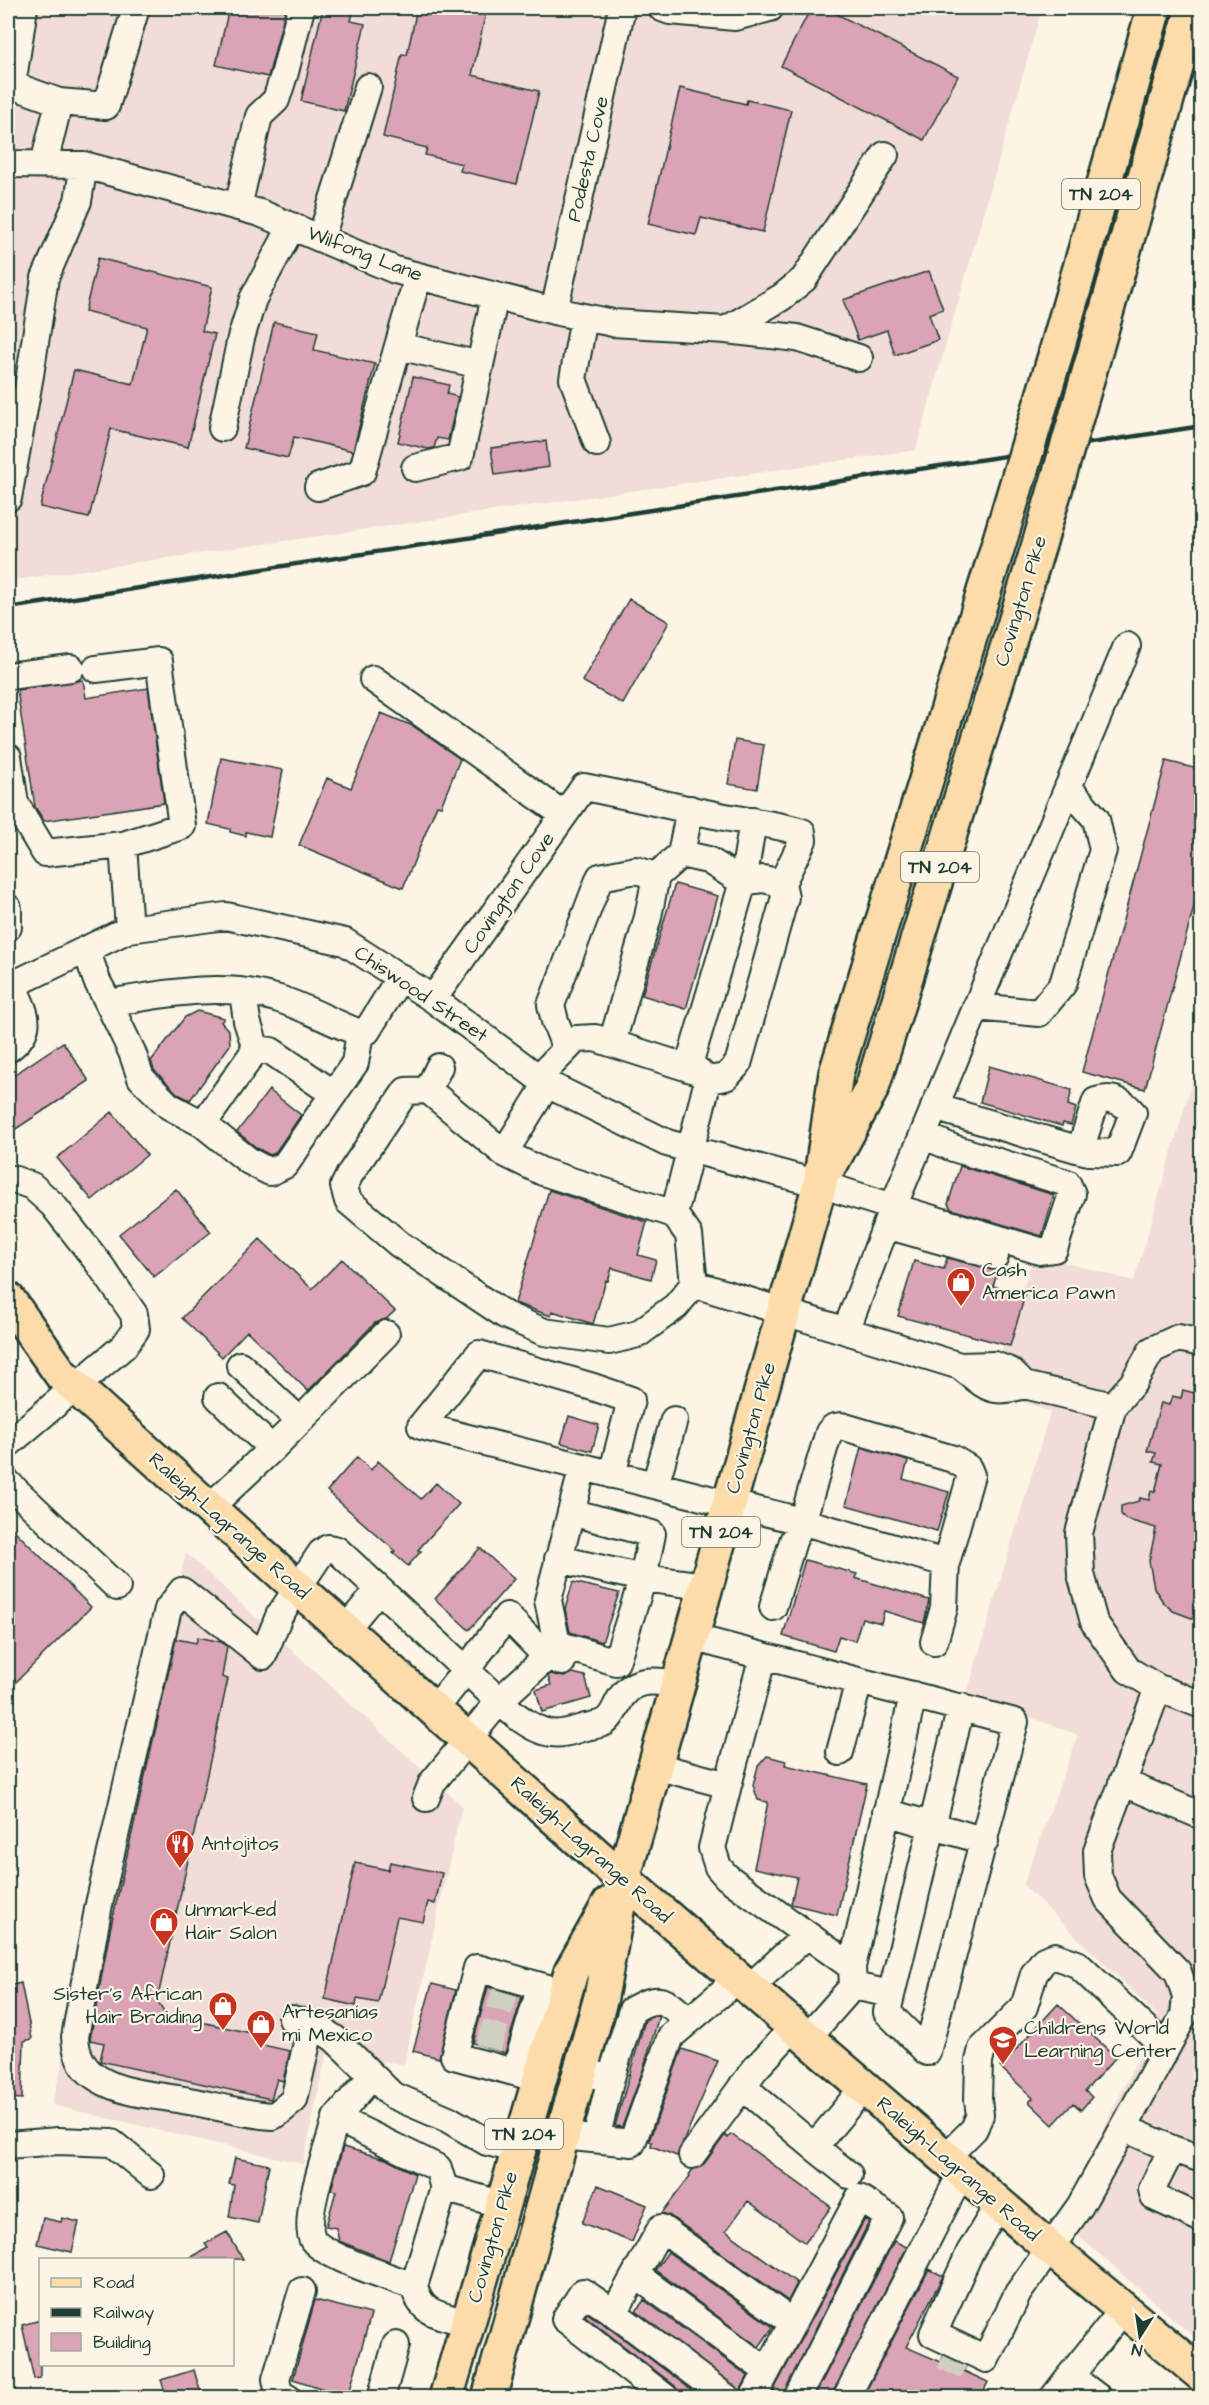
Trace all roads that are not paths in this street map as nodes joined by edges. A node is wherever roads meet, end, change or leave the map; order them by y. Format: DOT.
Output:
graph roads {
  1 [pos="24,8"];
  2 [pos="136,8"];
  3 [pos="301,8"];
  4 [pos="622,8"];
  5 [pos="662,8"];
  6 [pos="770,8"];
  7 [pos="1193,8"];
  8 [pos="1151,16"];
  9 [pos="368,87"];
  10 [pos="60,102"];
  11 [pos="885,155"];
  12 [pos="8,164"];
  13 [pos="44,164"];
  14 [pos="84,165"];
  15 [pos="238,207"];
  16 [pos="292,226"];
  17 [pos="321,238"];
  18 [pos="418,276"];
  19 [pos="495,296"];
  20 [pos="554,311"];
  21 [pos="584,317"];
  22 [pos="726,330"];
  23 [pos="398,346"];
  24 [pos="859,358"];
  25 [pos="480,365"];
  26 [pos="222,428"];
  27 [pos="597,443"];
  28 [pos="415,468"];
  29 [pos="318,487"];
  30 [pos="8,498"];
  31 [pos="1127,646"];
  32 [pos="71,668"];
  33 [pos="96,669"];
  34 [pos="8,676"];
  35 [pos="373,679"];
  36 [pos="8,757"];
  37 [pos="1068,787"];
  38 [pos="690,809"];
  39 [pos="564,815"];
  40 [pos="753,821"];
  41 [pos="123,845"];
  42 [pos="681,854"];
  43 [pos="656,876"];
  44 [pos="743,882"];
  45 [pos="782,884"];
  46 [pos="8,908"];
  47 [pos="8,927"];
  48 [pos="129,929"];
  49 [pos="86,949"];
  50 [pos="400,977"];
  51 [pos="10,986"];
  52 [pos="243,993"];
  53 [pos="434,999"];
  54 [pos="107,1000"];
  55 [pos="976,1007"];
  56 [pos="360,1033"];
  57 [pos="612,1043"];
  58 [pos="8,1049"];
  59 [pos="256,1049"];
  60 [pos="566,1049"];
  61 [pos="439,1067"];
  62 [pos="698,1074"];
  63 [pos="542,1081"];
  64 [pos="428,1090"];
  65 [pos="334,1094"];
  66 [pos="934,1107"];
  67 [pos="203,1124"];
  68 [pos="923,1135"];
  69 [pos="689,1149"];
  70 [pos="1080,1150"];
  71 [pos="504,1153"];
  72 [pos="8,1180"];
  73 [pos="820,1184"];
  74 [pos="674,1214"];
  75 [pos="889,1216"];
  76 [pos="1019,1262"];
  77 [pos="694,1284"];
  78 [pos="8,1299"];
  79 [pos="783,1312"];
  80 [pos="846,1331"];
  81 [pos="386,1334"];
  82 [pos="1202,1343"];
  83 [pos="240,1365"];
  84 [pos="74,1387"];
  85 [pos="218,1398"];
  86 [pos="1113,1406"];
  87 [pos="675,1420"];
  88 [pos="300,1421"];
  89 [pos="8,1444"];
  90 [pos="272,1449"];
  91 [pos="583,1467"];
  92 [pos="612,1475"];
  93 [pos="8,1483"];
  94 [pos="655,1485"];
  95 [pos="729,1504"];
  96 [pos="209,1508"];
  97 [pos="571,1512"];
  98 [pos="802,1522"];
  99 [pos="558,1559"];
  100 [pos="946,1563"];
  101 [pos="643,1578"];
  102 [pos="705,1586"];
  103 [pos="117,1587"];
  104 [pos="298,1588"];
  105 [pos="379,1589"];
  106 [pos="773,1606"];
  107 [pos="345,1630"];
  108 [pos="691,1636"];
  109 [pos="934,1642"];
  110 [pos="763,1656"];
  111 [pos="547,1657"];
  112 [pos="466,1670"];
  113 [pos="860,1681"];
  114 [pos="678,1684"];
  115 [pos="630,1686"];
  116 [pos="1158,1688"];
  117 [pos="913,1695"];
  118 [pos="500,1700"];
  119 [pos="1202,1705"];
  120 [pos="961,1707"];
  121 [pos="434,1710"];
  122 [pos="466,1739"];
  123 [pos="840,1752"];
  124 [pos="655,1766"];
  125 [pos="1122,1782"];
  126 [pos="728,1785"];
  127 [pos="426,1798"];
  128 [pos="886,1812"];
  129 [pos="1202,1816"];
  130 [pos="934,1826"];
  131 [pos="985,1841"];
  132 [pos="623,1879"];
  133 [pos="807,1935"];
  134 [pos="853,1976"];
  135 [pos="743,1983"];
  136 [pos="553,1990"];
  137 [pos="891,1994"];
  138 [pos="689,2021"];
  139 [pos="800,2032"];
  140 [pos="1166,2048"];
  141 [pos="596,2075"];
  142 [pos="372,2076"];
  143 [pos="527,2076"];
  144 [pos="742,2086"];
  145 [pos="864,2087"];
  146 [pos="336,2118"];
  147 [pos="1124,2128"];
  148 [pos="562,2136"];
  149 [pos="596,2139"];
  150 [pos="8,2145"];
  151 [pos="814,2147"];
  152 [pos="1172,2149"];
  153 [pos="519,2150"];
  154 [pos="693,2155"];
  155 [pos="1202,2159"];
  156 [pos="954,2165"];
  157 [pos="151,2175"];
  158 [pos="849,2175"];
  159 [pos="444,2188"];
  160 [pos="999,2204"];
  161 [pos="502,2205"];
  162 [pos="1202,2219"];
  163 [pos="1051,2249"];
  164 [pos="636,2275"];
  165 [pos="414,2286"];
  166 [pos="302,2291"];
  167 [pos="1123,2310"];
  168 [pos="614,2313"];
  169 [pos="468,2323"];
  170 [pos="793,2323"];
  171 [pos="396,2345"];
  172 [pos="767,2371"];
  173 [pos="1202,2375"];
  174 [pos="1070,2376"];
  175 [pos="288,2397"];
  176 [pos="381,2397"];
  177 [pos="446,2397"];
  178 [pos="489,2397"];
  179 [pos="666,2397"];
  180 [pos="727,2397"];
  181 [pos="753,2397"];
  182 [pos="797,2397"];
  183 [pos="846,2397"];
  184 [pos="1053,2397"];
  185 [pos="1099,2397"];
  1 -- 10 [label="street"];
  2 -- 10 [label="street"];
  3 -- 15 [label="street"];
  4 -- 20 [label="street, Podesta Cove"];
  5 -- 6 [label="street"];
  7 -- 73 [label="main road, Covington Pike / TN 204, bridge"];
  8 -- 73 [label="main road, Covington Pike / TN 204, bridge"];
  9 -- 17 [label="street"];
  10 -- 13 [label="street"];
  11 -- 22 [label="street"];
  12 -- 13 [label="street, Wilfong Lane"];
  13 -- 14 [label="street, Wilfong Lane"];
  14 -- 15 [label="street, Wilfong Lane"];
  14 -- 30 [label="street"];
  15 -- 16 [label="street, Wilfong Lane"];
  16 -- 17 [label="street, Wilfong Lane"];
  16 -- 26 [label="street"];
  17 -- 18 [label="street, Wilfong Lane"];
  18 -- 19 [label="street, Wilfong Lane"];
  18 -- 23 [label="street"];
  19 -- 20 [label="street, Wilfong Lane"];
  19 -- 25 [label="street"];
  20 -- 21 [label="street, Wilfong Lane"];
  21 -- 22 [label="street, Wilfong Lane"];
  21 -- 27 [label="street"];
  22 -- 24 [label="street, Wilfong Lane"];
  23 -- 25 [label="street"];
  23 -- 29 [label="street"];
  25 -- 28 [label="street"];
  31 -- 37 [label="street"];
  32 -- 34 [label="street"];
  33 -- 41 [label="street"];
  35 -- 39 [label="street"];
  36 -- 41 [label="street"];
  37 -- 55 [label="street"];
  37 -- 55 [label="street"];
  38 -- 39 [label="street, Covington Cove"];
  38 -- 40 [label="street"];
  38 -- 42 [label="street"];
  39 -- 53 [label="street, Covington Cove"];
  40 -- 44 [label="street"];
  40 -- 45 [label="street"];
  41 -- 48 [label="street"];
  42 -- 43 [label="street"];
  42 -- 44 [label="street"];
  43 -- 57 [label="street"];
  43 -- 60 [label="street"];
  44 -- 45 [label="street"];
  44 -- 62 [label="street"];
  45 -- 62 [label="street"];
  46 -- 47 [label="street"];
  48 -- 49 [label="street, Chiswood Street"];
  48 -- 50 [label="street, Chiswood Street"];
  49 -- 51 [label="street, Chiswood Street"];
  49 -- 54 [label="street"];
  50 -- 53 [label="street, Chiswood Street"];
  50 -- 56 [label="street"];
  51 -- 58 [label="street"];
  52 -- 54 [label="street"];
  52 -- 56 [label="street"];
  52 -- 59 [label="street"];
  53 -- 63 [label="street, Chiswood Street"];
  54 -- 67 [label="street"];
  55 -- 66 [label="street"];
  56 -- 65 [label="street"];
  57 -- 60 [label="street"];
  57 -- 62 [label="street"];
  59 -- 65 [label="street"];
  59 -- 67 [label="street"];
  60 -- 63 [label="street"];
  61 -- 64 [label="street"];
  62 -- 69 [label="street"];
  63 -- 69 [label="street, Chiswood Street"];
  63 -- 71 [label="street"];
  64 -- 71 [label="street"];
  64 -- 77 [label="street"];
  65 -- 67 [label="street"];
  66 -- 68 [label="street"];
  66 -- 70 [label="street"];
  68 -- 75 [label="street"];
  68 -- 75 [label="street"];
  69 -- 73 [label="street, Chiswood Street"];
  69 -- 74 [label="street"];
  71 -- 74 [label="street"];
  72 -- 84 [label="street"];
  73 -- 75 [label="street, Chiswood Street"];
  73 -- 79 [label="main road, Covington Pike / TN 204"];
  74 -- 77 [label="street"];
  75 -- 76 [label="street"];
  75 -- 80 [label="street"];
  77 -- 79 [label="street"];
  78 -- 84 [label="main road, Raleigh-Lagrange Road"];
  79 -- 80 [label="street"];
  79 -- 95 [label="main road, Covington Pike / TN 204"];
  80 -- 86 [label="street"];
  81 -- 88 [label="street"];
  82 -- 86 [label="street"];
  83 -- 88 [label="street"];
  84 -- 89 [label="street"];
  84 -- 96 [label="main road, Raleigh-Lagrange Road"];
  85 -- 90 [label="street"];
  86 -- 116 [label="street"];
  87 -- 94 [label="street"];
  88 -- 90 [label="street"];
  90 -- 96 [label="street"];
  91 -- 92 [label="street"];
  91 -- 92 [label="street"];
  91 -- 97 [label="street"];
  92 -- 94 [label="street"];
  93 -- 103 [label="street"];
  94 -- 95 [label="street"];
  95 -- 98 [label="street"];
  95 -- 102 [label="main road, Covington Pike / TN 204"];
  96 -- 104 [label="main road, Raleigh-Lagrange Road"];
  97 -- 99 [label="street"];
  97 -- 101 [label="street"];
  98 -- 100 [label="street"];
  98 -- 100 [label="street"];
  98 -- 106 [label="street"];
  99 -- 101 [label="street"];
  99 -- 101 [label="street"];
  100 -- 109 [label="street"];
  101 -- 102 [label="street"];
  102 -- 108 [label="main road, Covington Pike / TN 204"];
  104 -- 105 [label="street"];
  104 -- 107 [label="main road, Raleigh-Lagrange Road"];
  104 -- 142 [label="street"];
  105 -- 107 [label="street"];
  105 -- 112 [label="street"];
  107 -- 121 [label="main road, Raleigh-Lagrange Road"];
  108 -- 110 [label="street"];
  108 -- 114 [label="main road, Covington Pike / TN 204"];
  110 -- 113 [label="street"];
  110 -- 126 [label="street"];
  111 -- 112 [label="street"];
  111 -- 115 [label="street"];
  111 -- 118 [label="street"];
  112 -- 118 [label="street"];
  112 -- 121 [label="street"];
  113 -- 117 [label="street"];
  113 -- 123 [label="street"];
  114 -- 115 [label="street"];
  114 -- 124 [label="main road, Covington Pike / TN 204"];
  115 -- 118 [label="street"];
  116 -- 119 [label="street"];
  116 -- 125 [label="street"];
  117 -- 120 [label="street"];
  117 -- 128 [label="street"];
  118 -- 122 [label="street"];
  120 -- 130 [label="street"];
  120 -- 131 [label="street"];
  121 -- 122 [label="main road, Raleigh-Lagrange Road"];
  122 -- 127 [label="street"];
  122 -- 132 [label="main road, Raleigh-Lagrange Road"];
  124 -- 126 [label="street"];
  124 -- 132 [label="main road, Covington Pike / TN 204"];
  125 -- 129 [label="street"];
  125 -- 140 [label="street"];
  126 -- 133 [label="street"];
  128 -- 130 [label="street"];
  128 -- 134 [label="street"];
  130 -- 131 [label="street"];
  130 -- 137 [label="street"];
  131 -- 137 [label="street"];
  132 -- 135 [label="main road, Raleigh-Lagrange Road"];
  132 -- 136 [label="main road, Covington Pike / TN 204"];
  132 -- 141 [label="main road, Covington Pike / TN 204"];
  133 -- 134 [label="street"];
  133 -- 135 [label="street"];
  134 -- 137 [label="street"];
  134 -- 139 [label="street"];
  135 -- 138 [label="street"];
  135 -- 139 [label="main road, Raleigh-Lagrange Road"];
  136 -- 143 [label="main road, Covington Pike / TN 204"];
  136 -- 143 [label="street"];
  138 -- 141 [label="street"];
  138 -- 149 [label="street"];
  139 -- 144 [label="street"];
  139 -- 145 [label="main road, Raleigh-Lagrange Road"];
  140 -- 147 [label="street"];
  140 -- 156 [label="street"];
  141 -- 148 [label="main road, Covington Pike / TN 204"];
  141 -- 149 [label="street"];
  142 -- 146 [label="street"];
  142 -- 153 [label="street"];
  143 -- 153 [label="main road, Covington Pike / TN 204"];
  144 -- 151 [label="street"];
  144 -- 154 [label="street"];
  145 -- 151 [label="street"];
  145 -- 156 [label="main road, Raleigh-Lagrange Road"];
  146 -- 159 [label="street"];
  146 -- 165 [label="street"];
  147 -- 152 [label="street"];
  147 -- 163 [label="street"];
  148 -- 149 [label="street"];
  148 -- 178 [label="main road, Covington Pike / TN 204"];
  150 -- 157 [label="street"];
  151 -- 158 [label="street"];
  152 -- 155 [label="street"];
  152 -- 162 [label="street"];
  153 -- 161 [label="main road, Covington Pike / TN 204"];
  156 -- 160 [label="main road, Raleigh-Lagrange Road"];
  156 -- 183 [label="street"];
  159 -- 161 [label="street"];
  159 -- 165 [label="street"];
  160 -- 163 [label="main road, Raleigh-Lagrange Road"];
  160 -- 163 [label="street"];
  161 -- 169 [label="main road, Covington Pike / TN 204"];
  163 -- 167 [label="main road, Raleigh-Lagrange Road"];
  164 -- 168 [label="street"];
  164 -- 170 [label="street"];
  164 -- 172 [label="street"];
  165 -- 169 [label="street"];
  166 -- 175 [label="street"];
  167 -- 173 [label="main road, Raleigh-Lagrange Road"];
  167 -- 174 [label="street"];
  168 -- 179 [label="street"];
  168 -- 180 [label="street"];
  169 -- 177 [label="main road, Covington Pike / TN 204"];
  170 -- 172 [label="street"];
  170 -- 182 [label="street"];
  171 -- 176 [label="street"];
  172 -- 181 [label="street"];
  174 -- 184 [label="street"];
  174 -- 185 [label="street"];
}
